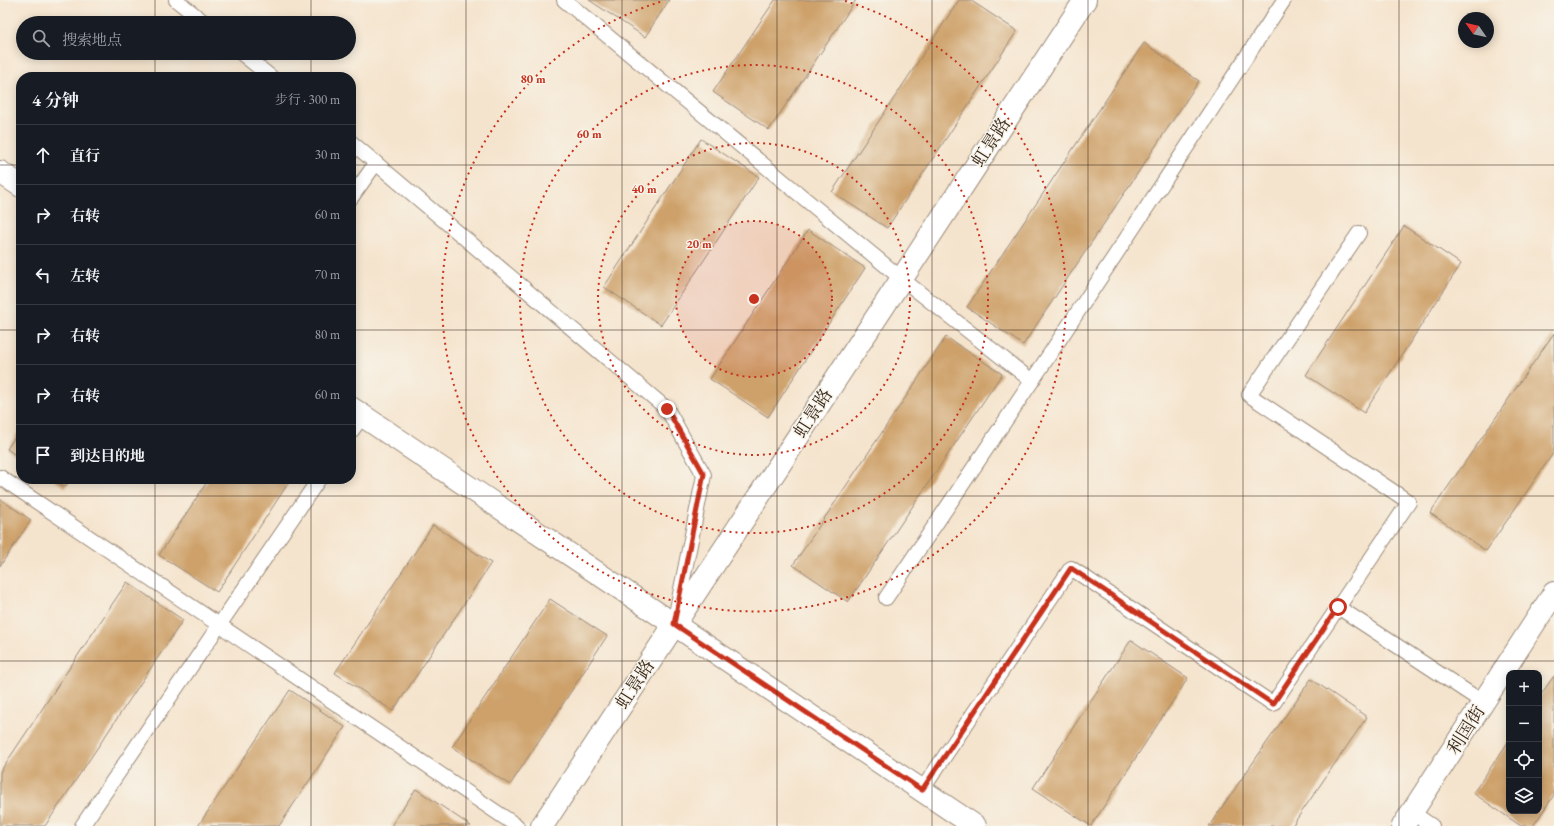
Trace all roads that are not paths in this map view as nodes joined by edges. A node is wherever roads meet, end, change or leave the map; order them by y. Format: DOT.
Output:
graph roads {
  1 [pos="176,0"];
  2 [pos="564,0"];
  3 [pos="1085,0"];
  4 [pos="1284,0"];
  5 [pos="196,16"];
  6 [pos="250,60"];
  7 [pos="265,72"];
  8 [pos="356,146"];
  9 [pos="376,163"];
  10 [pos="0,172"];
  11 [pos="16,183"];
  12 [pos="356,191"];
  13 [pos="1359,233"];
  14 [pos="902,279"];
  15 [pos="1032,381"];
  16 [pos="356,419"];
  17 [pos="0,477"];
  18 [pos="316,484"];
  19 [pos="1554,593"];
  20 [pos="886,598"];
  21 [pos="1338,607"];
  22 [pos="674,624"];
  23 [pos="219,625"];
  24 [pos="1484,703"];
  25 [pos="922,790"];
  26 [pos="1408,820"];
  27 [pos="82,826"];
  28 [pos="517,826"];
  29 [pos="542,826"];
  30 [pos="975,826"];
  31 [pos="1432,826"];
  1 -- 5 [label="lane"];
  2 -- 14 [label="lane"];
  3 -- 14 [label="street, 虹景路"];
  4 -- 15 [label="lane"];
  6 -- 7 [label="lane"];
  8 -- 9 [label="lane"];
  9 -- 12 [label="lane"];
  9 -- 22 [label="lane"];
  10 -- 11 [label="street"];
  13 -- 21 [label="lane"];
  14 -- 15 [label="lane"];
  14 -- 22 [label="street, 虹景路"];
  15 -- 20 [label="lane"];
  16 -- 22 [label="street"];
  17 -- 23 [label="lane"];
  18 -- 23 [label="lane"];
  19 -- 24 [label="street, 利国街"];
  21 -- 24 [label="lane"];
  21 -- 25 [label="lane"];
  22 -- 25 [label="street"];
  22 -- 29 [label="street, 虹景路"];
  23 -- 27 [label="lane"];
  23 -- 28 [label="lane"];
  24 -- 26 [label="street, 利国街"];
  25 -- 30 [label="street"];
  26 -- 31 [label="lane"];
}
